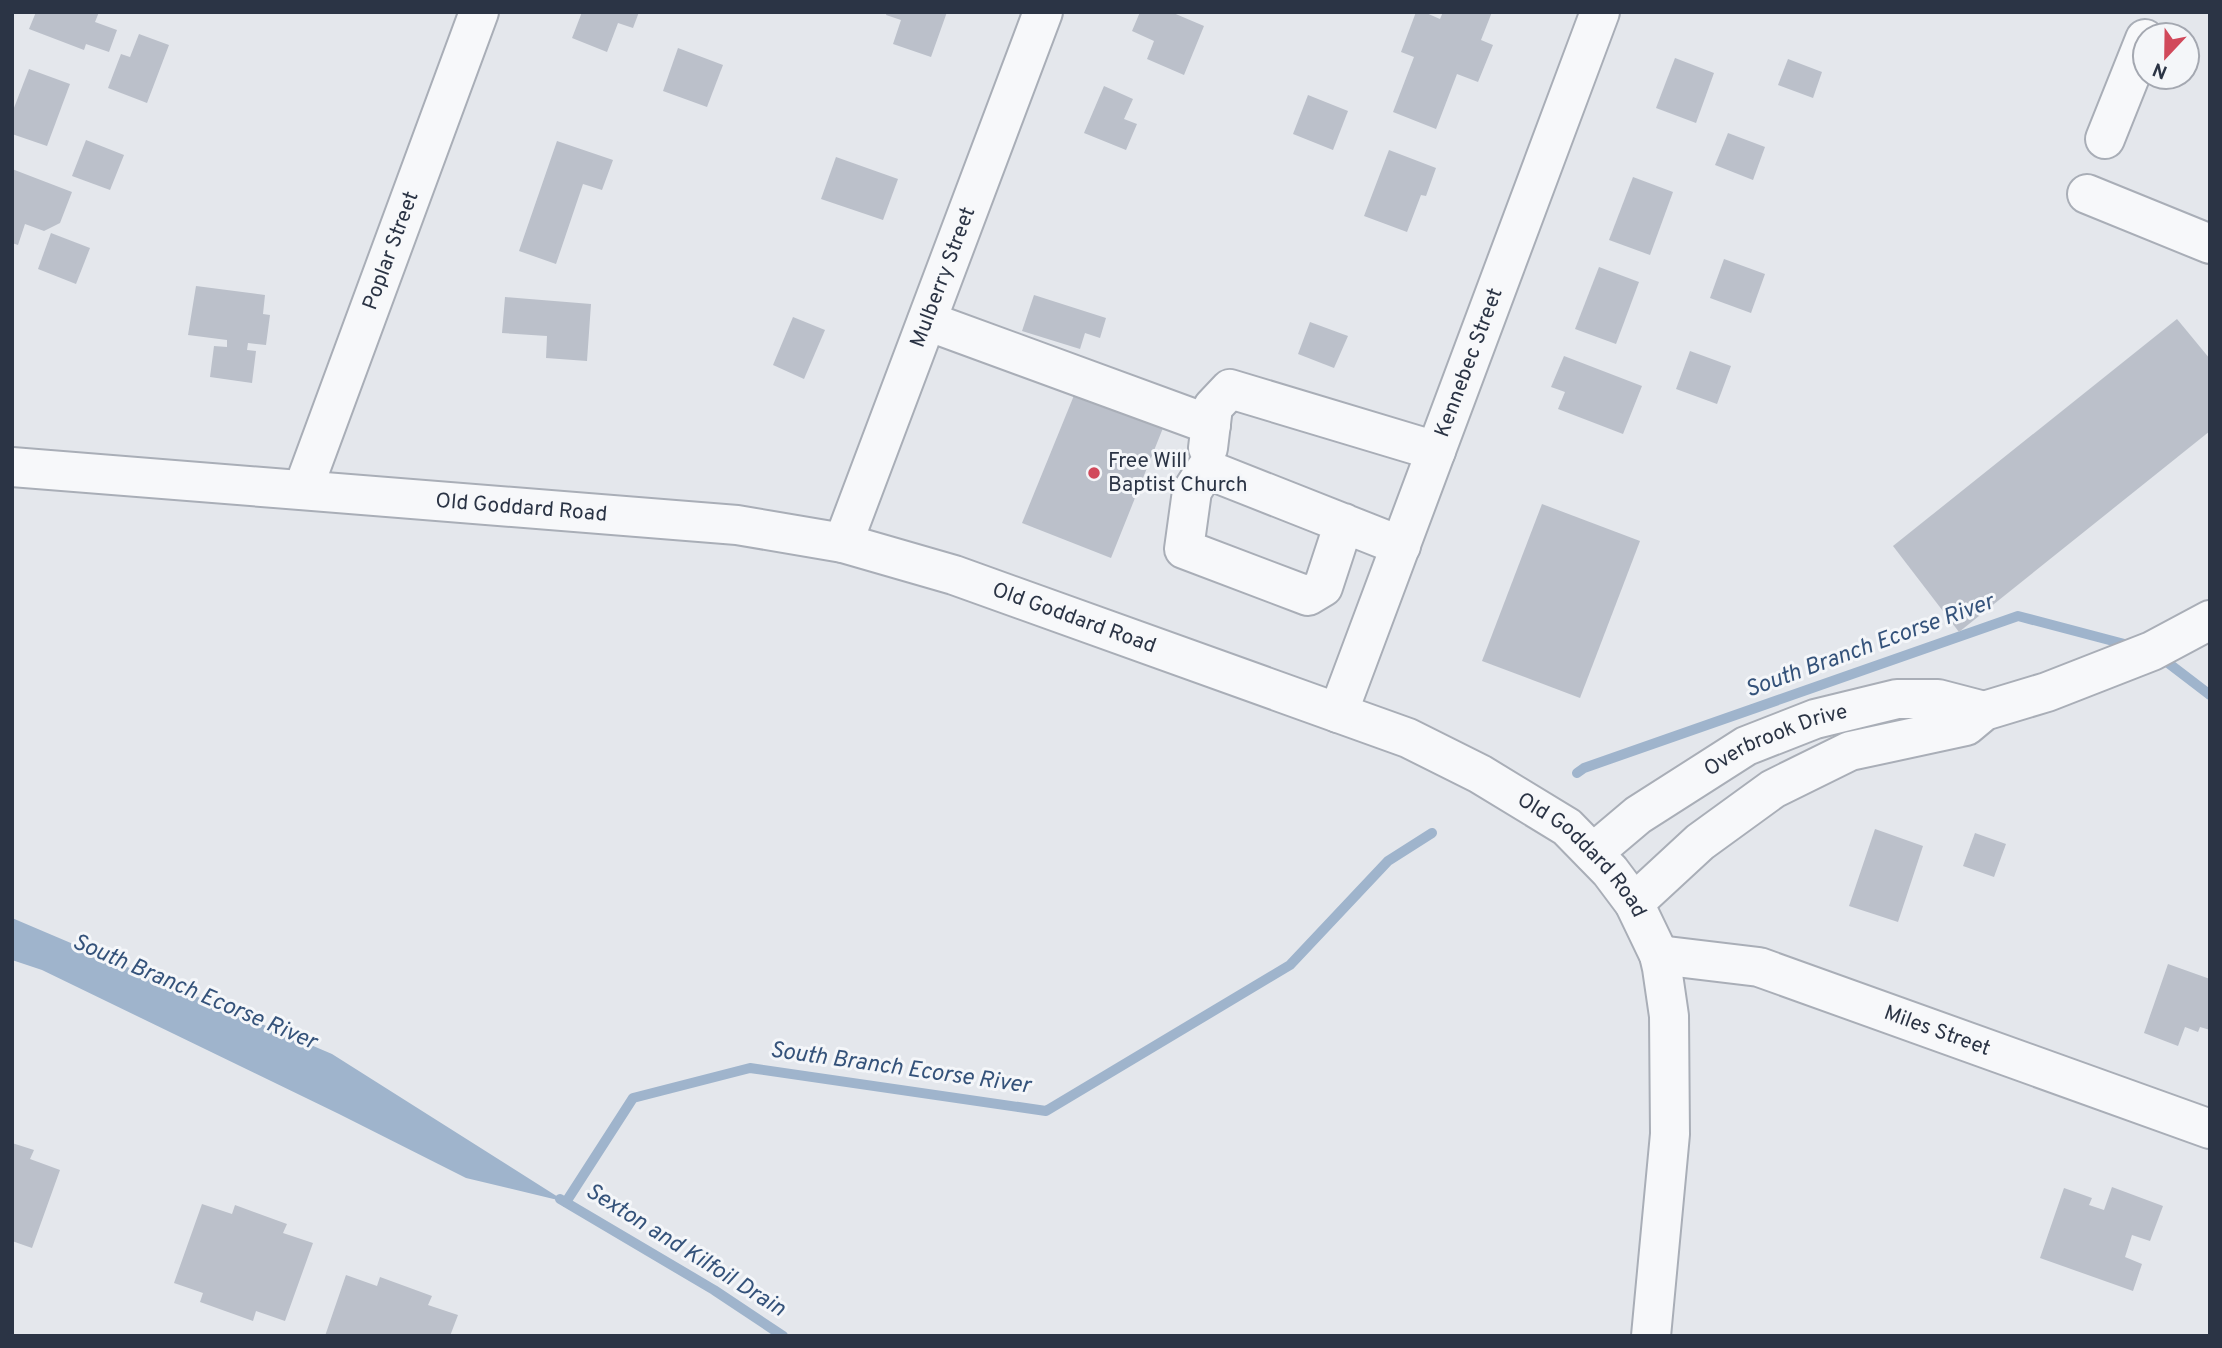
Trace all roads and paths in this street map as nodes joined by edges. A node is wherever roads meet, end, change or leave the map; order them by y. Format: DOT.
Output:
graph roads {
  1 [pos="479,12"];
  2 [pos="1042,12"];
  3 [pos="1600,12"];
  4 [pos="2131,74"];
  5 [pos="2105,139"];
  6 [pos="2087,194"];
  7 [pos="2210,244"];
  8 [pos="927,321"];
  9 [pos="1211,425"];
  10 [pos="1436,451"];
  11 [pos="12,467"];
  12 [pos="1206,469"];
  13 [pos="303,489"];
  14 [pos="1344,523"];
  15 [pos="843,543"];
  16 [pos="1401,546"];
  17 [pos="2210,620"];
  18 [pos="1984,711"];
  19 [pos="1338,713"];
  20 [pos="1593,853"];
  21 [pos="1634,903"];
  22 [pos="1659,955"];
  23 [pos="2210,1129"];
  24 [pos="1651,1336"];
  1 -- 13 [label="street, Poplar Street"];
  2 -- 8 [label="street, Mulberry Street"];
  3 -- 10 [label="street, Kennebec Street"];
  4 -- 5 [label="street"];
  6 -- 7 [label="street"];
  8 -- 9 [label="street"];
  8 -- 15 [label="street, Mulberry Street"];
  9 -- 10 [label="street"];
  9 -- 12 [label="street"];
  10 -- 16 [label="street, Kennebec Street"];
  11 -- 13 [label="street, Old Goddard Road"];
  12 -- 14 [label="street"];
  12 -- 14 [label="street"];
  13 -- 15 [label="street, Old Goddard Road"];
  14 -- 16 [label="street"];
  15 -- 19 [label="street, Old Goddard Road"];
  16 -- 19 [label="street, Kennebec Street"];
  17 -- 18 [label="street, Overbrook Drive"];
  18 -- 20 [label="street, Overbrook Drive"];
  18 -- 21 [label="street, Overbrook Drive"];
  19 -- 20 [label="street, Old Goddard Road"];
  20 -- 21 [label="street, Old Goddard Road"];
  21 -- 22 [label="street, Old Goddard Road"];
  22 -- 23 [label="street, Miles Street"];
  22 -- 24 [label="street, Old Goddard Road"];
}
